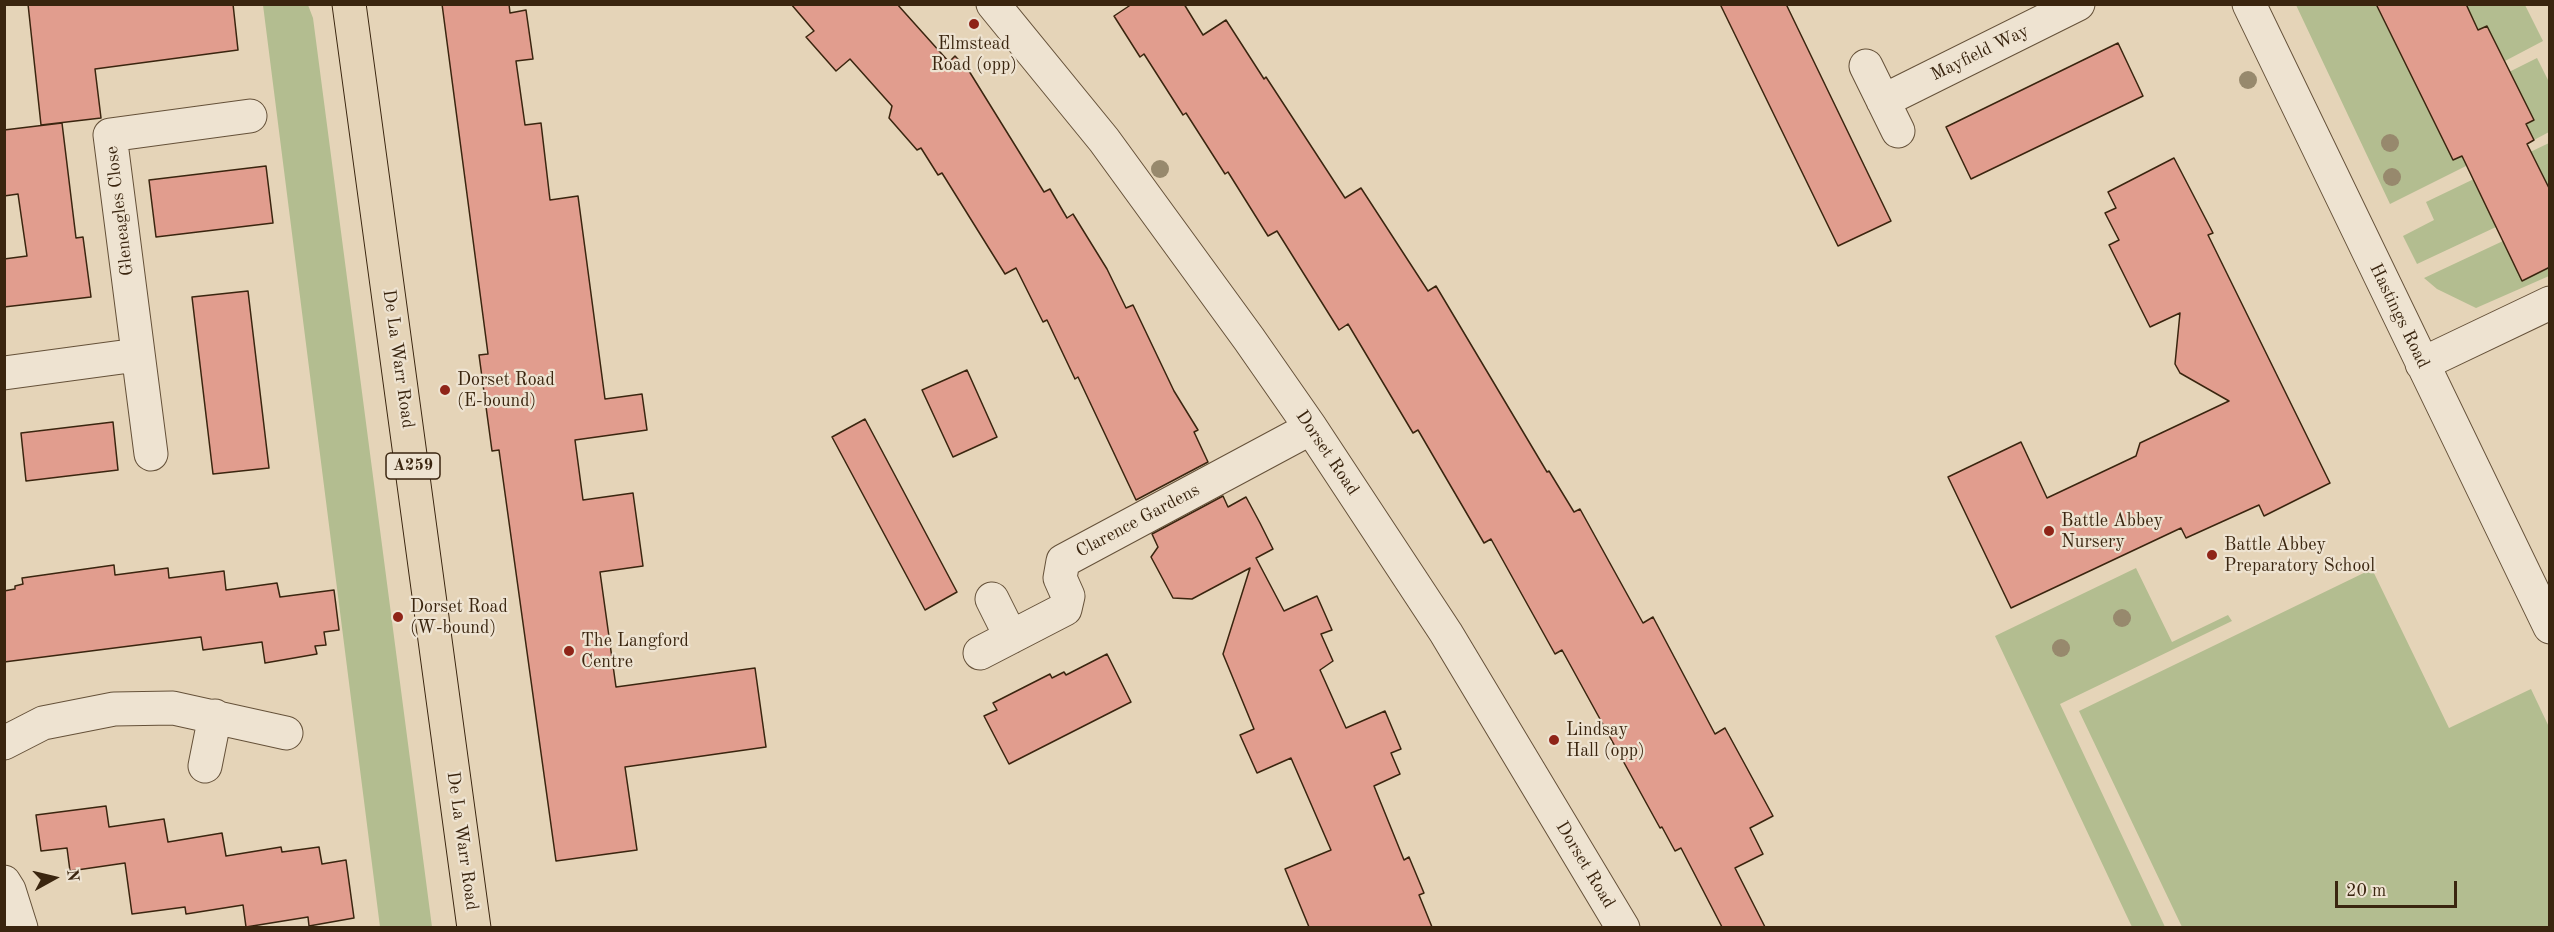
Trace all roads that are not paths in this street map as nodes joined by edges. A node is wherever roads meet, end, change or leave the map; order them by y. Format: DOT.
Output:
graph roads {
  1 [pos="349,4"];
  2 [pos="993,4"];
  3 [pos="2078,4"];
  4 [pos="2249,4"];
  5 [pos="1866,66"];
  6 [pos="1883,101"];
  7 [pos="250,116"];
  8 [pos="1898,131"];
  9 [pos="2550,303"];
  10 [pos="137,355"];
  11 [pos="2422,364"];
  12 [pos="4,373"];
  13 [pos="1311,428"];
  14 [pos="151,454"];
  15 [pos="992,599"];
  16 [pos="2550,627"];
  17 [pos="1011,637"];
  18 [pos="980,652"];
  19 [pos="214,716"];
  20 [pos="286,733"];
  21 [pos="4,743"];
  22 [pos="205,766"];
  23 [pos="4,882"];
  24 [pos="21,927"];
  25 [pos="474,927"];
  26 [pos="1623,927"];
  1 -- 25 [label="highway, De La Warr Road / A259"];
  2 -- 13 [label="street, Dorset Road"];
  3 -- 6 [label="street, Mayfield Way"];
  4 -- 11 [label="street, Hastings Road"];
  5 -- 6 [label="street"];
  6 -- 8 [label="street"];
  7 -- 10 [label="street, Gleneagles Close"];
  9 -- 11 [label="street"];
  10 -- 12 [label="street"];
  10 -- 14 [label="street, Gleneagles Close"];
  11 -- 16 [label="street, Hastings Road"];
  13 -- 17 [label="street, Clarence Gardens"];
  13 -- 26 [label="street, Dorset Road"];
  15 -- 17 [label="street"];
  17 -- 18 [label="street, Clarence Gardens"];
  19 -- 20 [label="street"];
  19 -- 21 [label="street"];
  19 -- 22 [label="street"];
  23 -- 24 [label="street"];
}
